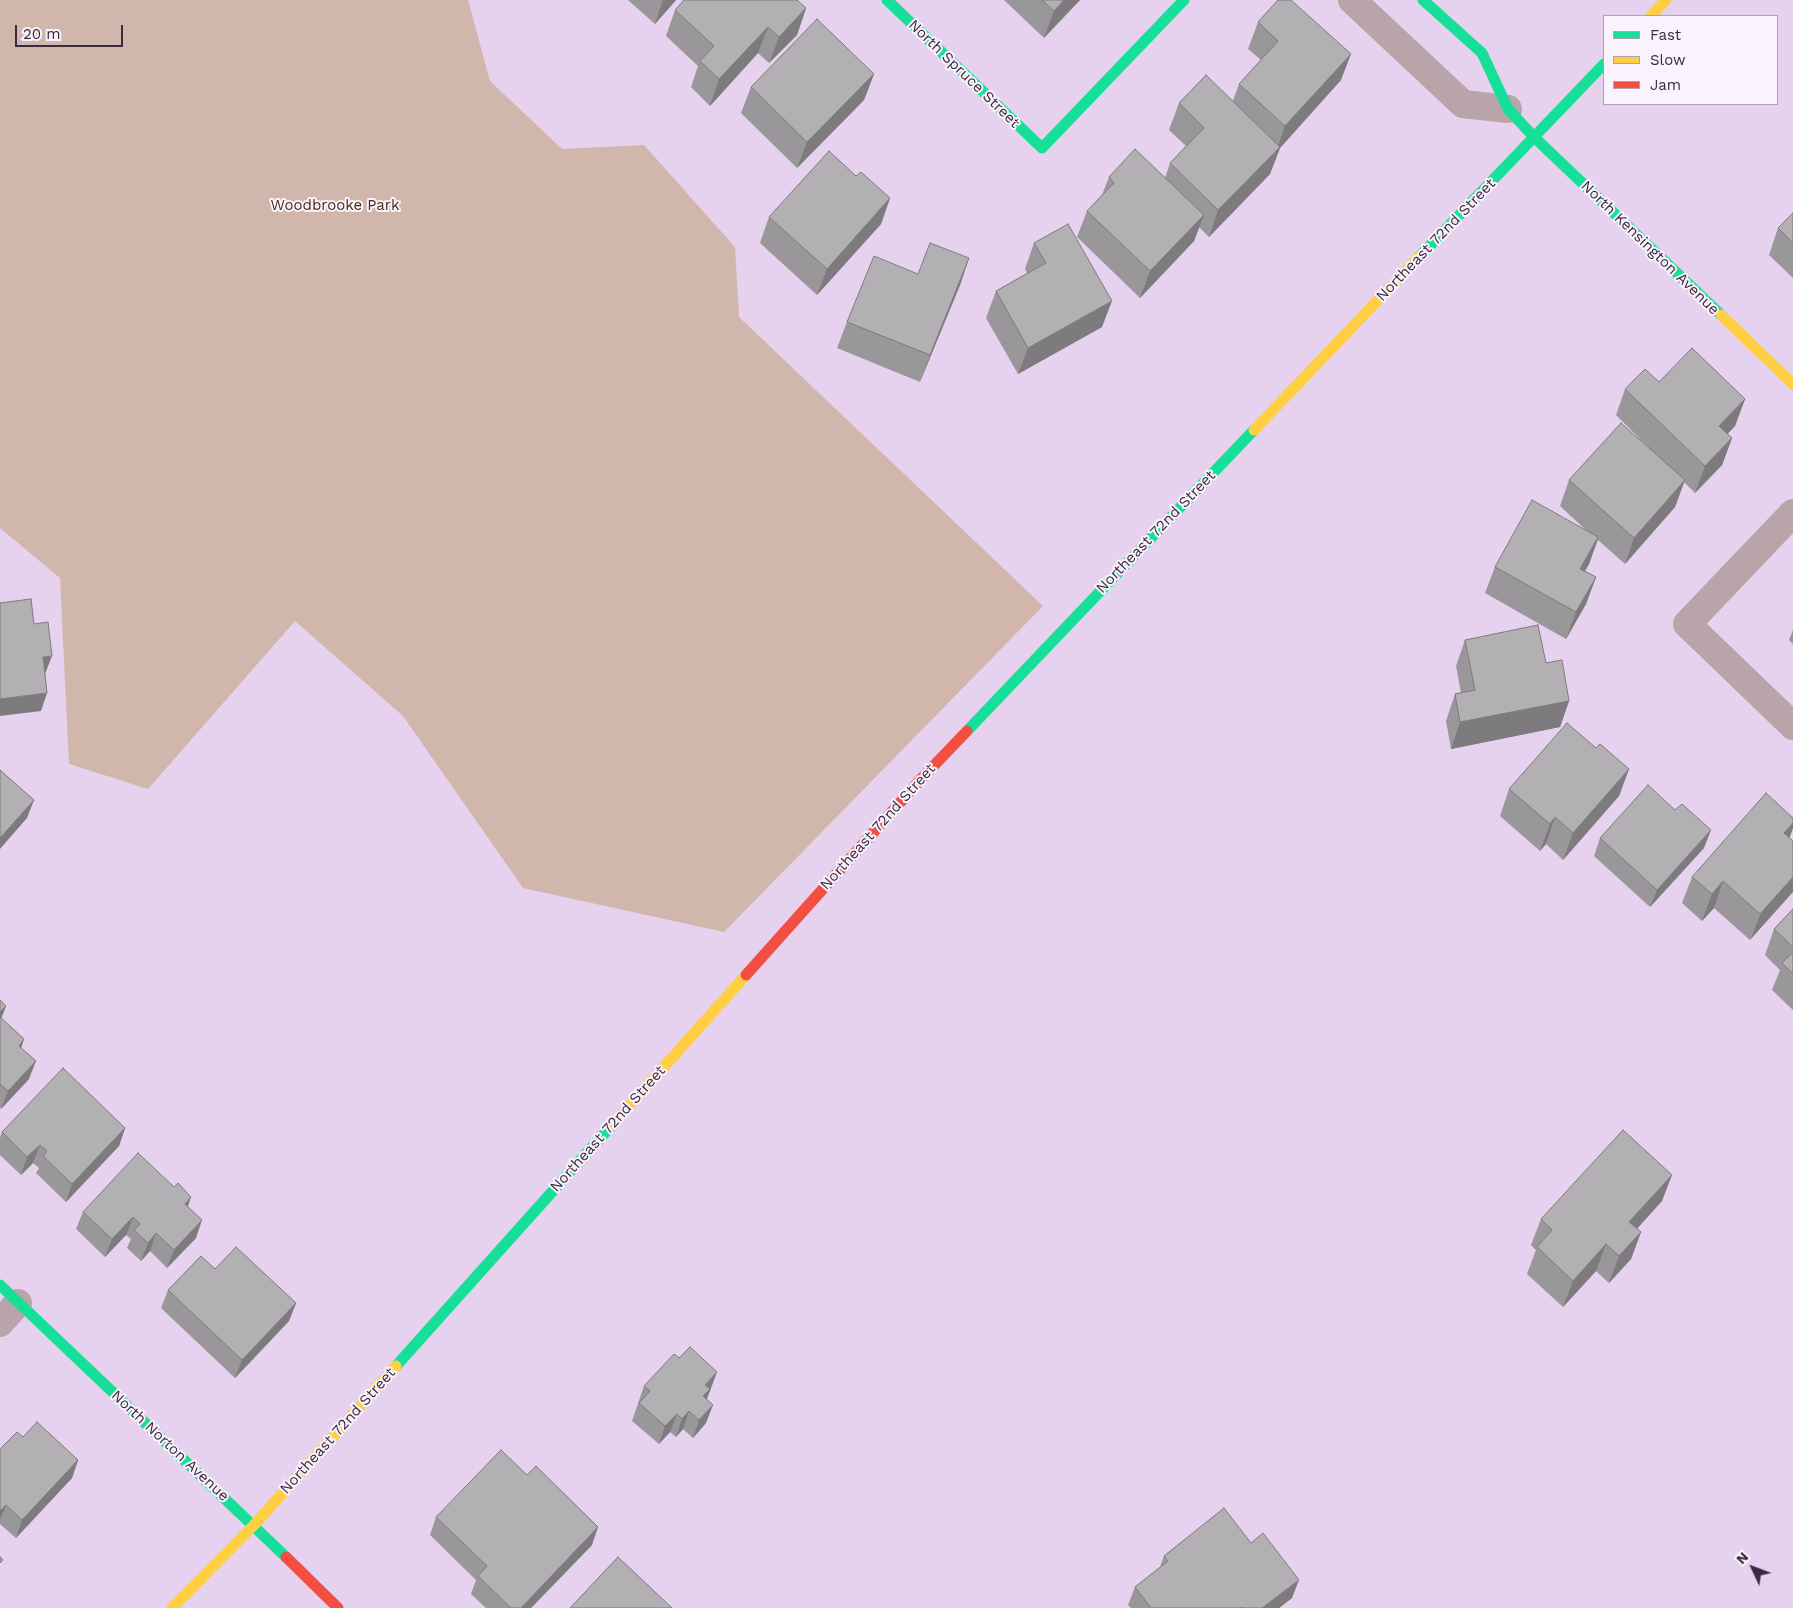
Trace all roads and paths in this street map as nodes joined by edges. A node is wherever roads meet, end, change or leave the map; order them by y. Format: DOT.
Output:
graph roads {
  1 [pos="887,0"];
  2 [pos="1184,0"];
  3 [pos="1352,0"];
  4 [pos="1423,0"];
  5 [pos="1666,0"];
  6 [pos="1651,15"];
  7 [pos="1603,65"];
  8 [pos="1508,109"];
  9 [pos="1534,137"];
  10 [pos="1793,384"];
  11 [pos="1793,513"];
  12 [pos="1793,726"];
  13 [pos="9,1294"];
  14 [pos="0,1323"];
  15 [pos="254,1525"];
  16 [pos="172,1608"];
  17 [pos="338,1608"];
  1 -- 2 [label="main road, North Spruce Street"];
  3 -- 8 [label="street"];
  4 -- 8 [label="main road, North Kensington Avenue"];
  5 -- 6 [label="main road"];
  7 -- 9 [label="main road, Northeast 72nd Street"];
  8 -- 9 [label="main road, North Kensington Avenue"];
  9 -- 10 [label="main road, North Kensington Avenue"];
  9 -- 15 [label="main road, Northeast 72nd Street"];
  11 -- 12 [label="street"];
  13 -- 14 [label="street"];
  13 -- 15 [label="main road, North Norton Avenue"];
  15 -- 16 [label="main road, Northeast 72nd Street"];
  15 -- 17 [label="main road, North Norton Avenue"];
}
